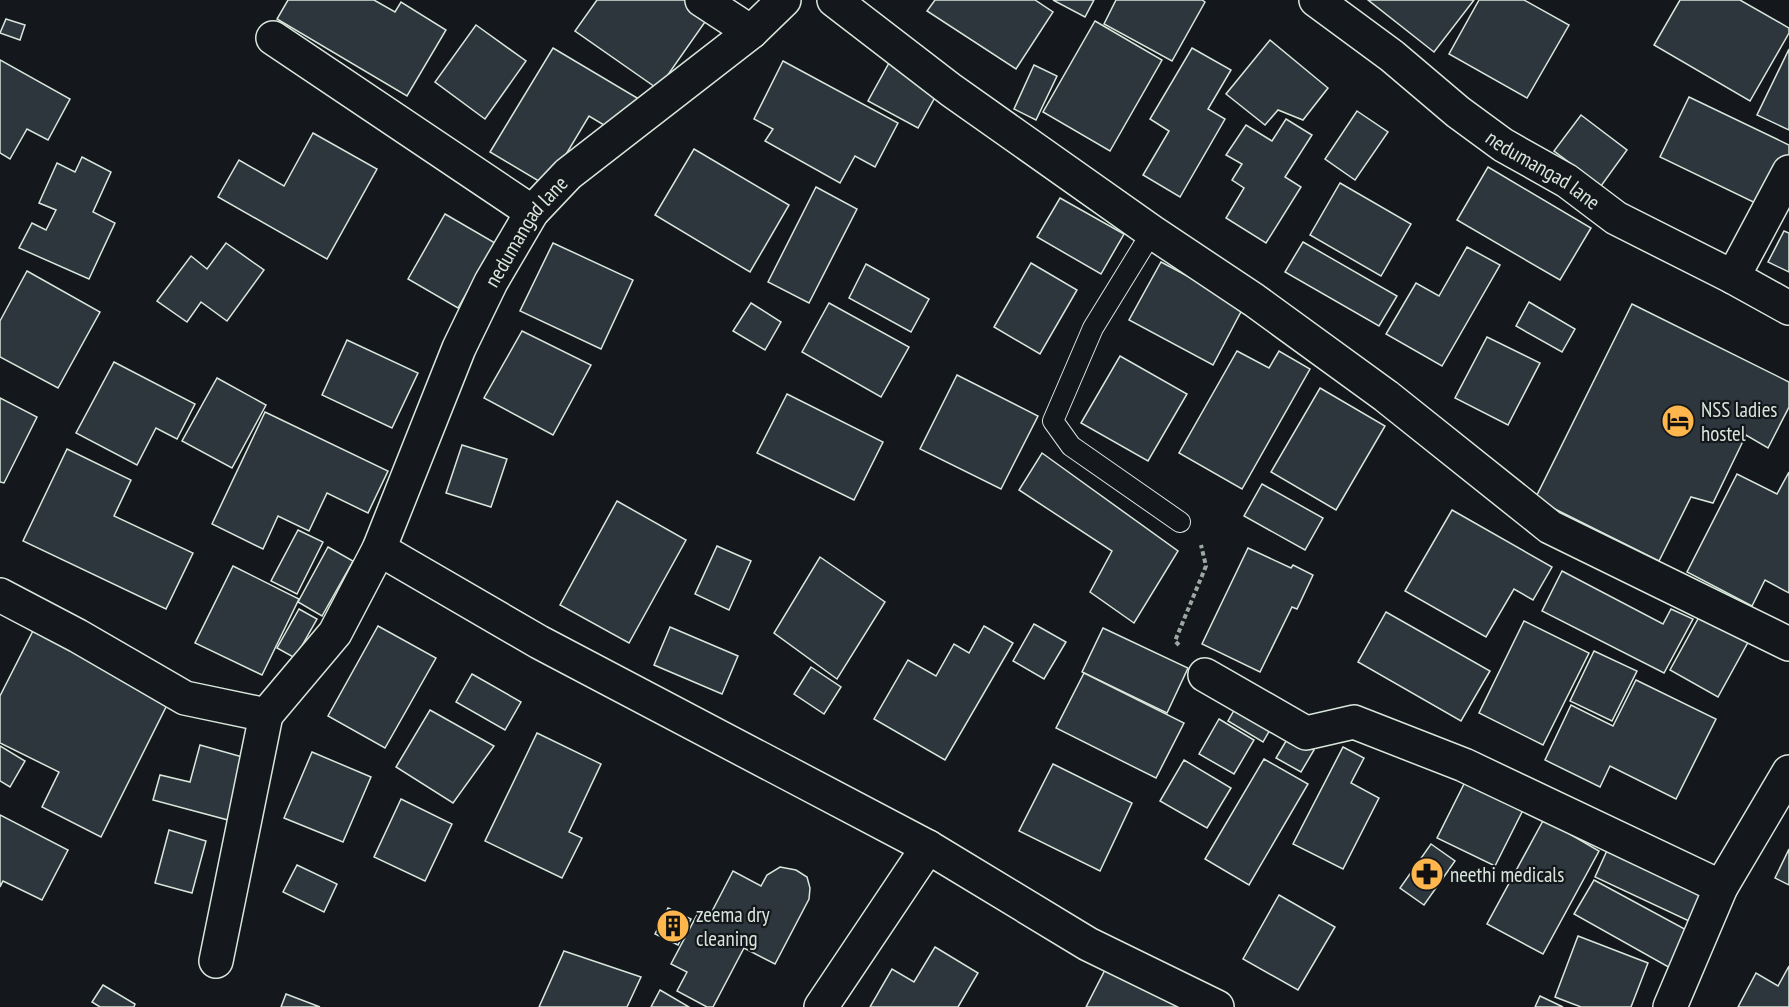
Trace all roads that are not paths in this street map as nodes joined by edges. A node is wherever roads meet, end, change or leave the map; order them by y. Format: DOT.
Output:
graph roads {
  1 [pos="702,0"];
  2 [pos="784,0"];
  3 [pos="834,0"];
  4 [pos="1316,0"];
  5 [pos="751,32"];
  6 [pos="273,38"];
  7 [pos="1789,172"];
  8 [pos="532,212"];
  9 [pos="1152,232"];
  10 [pos="1732,277"];
  11 [pos="1789,308"];
  12 [pos="1180,522"];
  13 [pos="379,549"];
  14 [pos="0,595"];
  15 [pos="1789,644"];
  16 [pos="1205,675"];
  17 [pos="266,715"];
  18 [pos="1789,772"];
  19 [pos="928,847"];
  20 [pos="1721,887"];
  21 [pos="216,961"];
  22 [pos="821,1007"];
  23 [pos="1217,1007"];
  24 [pos="1670,1007"];
  1 -- 5 [label="street"];
  2 -- 5 [label="street, nedumangad lane"];
  3 -- 9 [label="street"];
  4 -- 10 [label="street, nedumangad lane"];
  5 -- 8 [label="street, nedumangad lane"];
  6 -- 8 [label="street"];
  7 -- 10 [label="street"];
  8 -- 13 [label="street, nedumangad lane"];
  9 -- 12 [label="lane"];
  9 -- 15 [label="street"];
  10 -- 11 [label="street, nedumangad lane"];
  13 -- 17 [label="street, nedumangad lane"];
  13 -- 19 [label="street"];
  14 -- 17 [label="street"];
  16 -- 20 [label="street"];
  17 -- 21 [label="street"];
  18 -- 20 [label="street"];
  19 -- 22 [label="street"];
  19 -- 23 [label="street"];
  20 -- 24 [label="street"];
}
